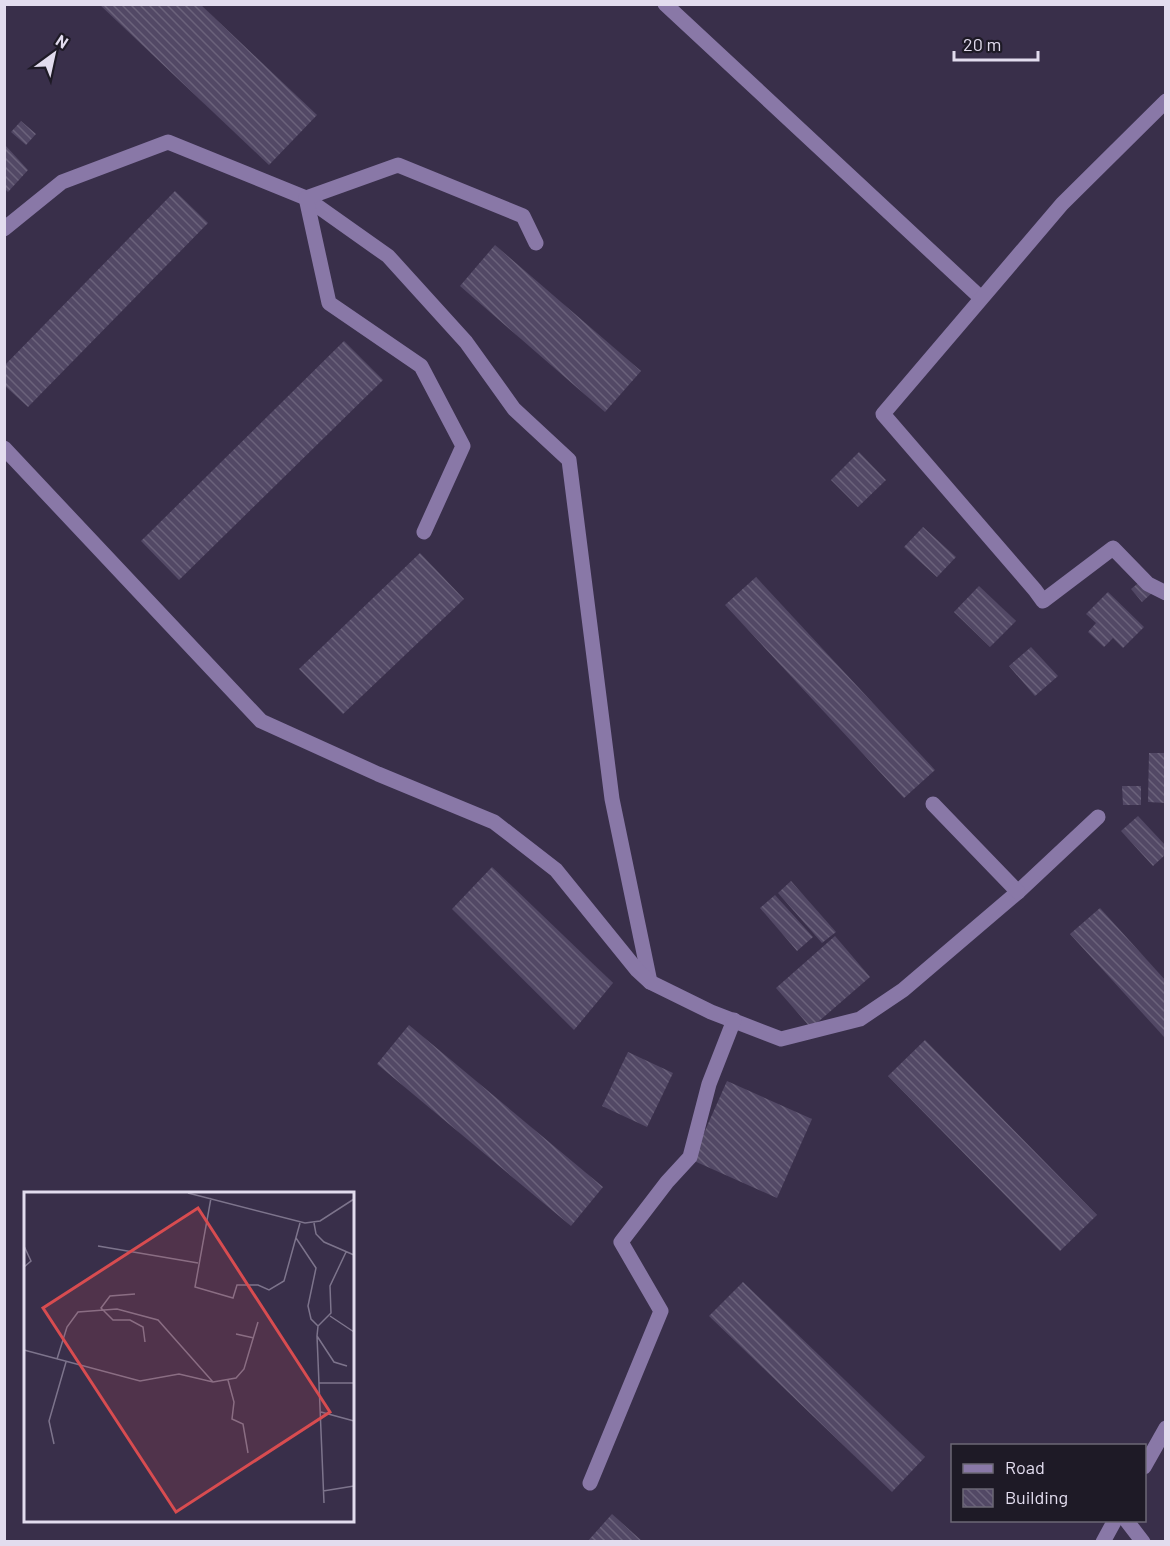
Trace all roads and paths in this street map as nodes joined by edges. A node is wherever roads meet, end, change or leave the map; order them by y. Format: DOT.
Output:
graph roads {
  1 [pos="665,4"];
  2 [pos="1166,101"];
  3 [pos="306,198"];
  4 [pos="4,229"];
  5 [pos="536,243"];
  6 [pos="981,298"];
  7 [pos="4,448"];
  8 [pos="424,532"];
  9 [pos="1166,593"];
  10 [pos="933,804"];
  11 [pos="1098,817"];
  12 [pos="1018,892"];
  13 [pos="650,982"];
  14 [pos="734,1020"];
  15 [pos="1166,1428"];
  16 [pos="1146,1463"];
  17 [pos="590,1483"];
  18 [pos="1114,1522"];
  19 [pos="1127,1522"];
  20 [pos="1103,1542"];
  21 [pos="1143,1542"];
  1 -- 6 [label="street"];
  2 -- 6 [label="street"];
  3 -- 4 [label="street"];
  3 -- 5 [label="street"];
  3 -- 8 [label="street"];
  3 -- 13 [label="street"];
  6 -- 9 [label="street"];
  7 -- 13 [label="street"];
  10 -- 12 [label="street"];
  11 -- 12 [label="street"];
  12 -- 14 [label="street"];
  13 -- 14 [label="street"];
  14 -- 17 [label="street"];
  15 -- 16 [label="street"];
  18 -- 20 [label="street"];
  19 -- 21 [label="street"];
}
